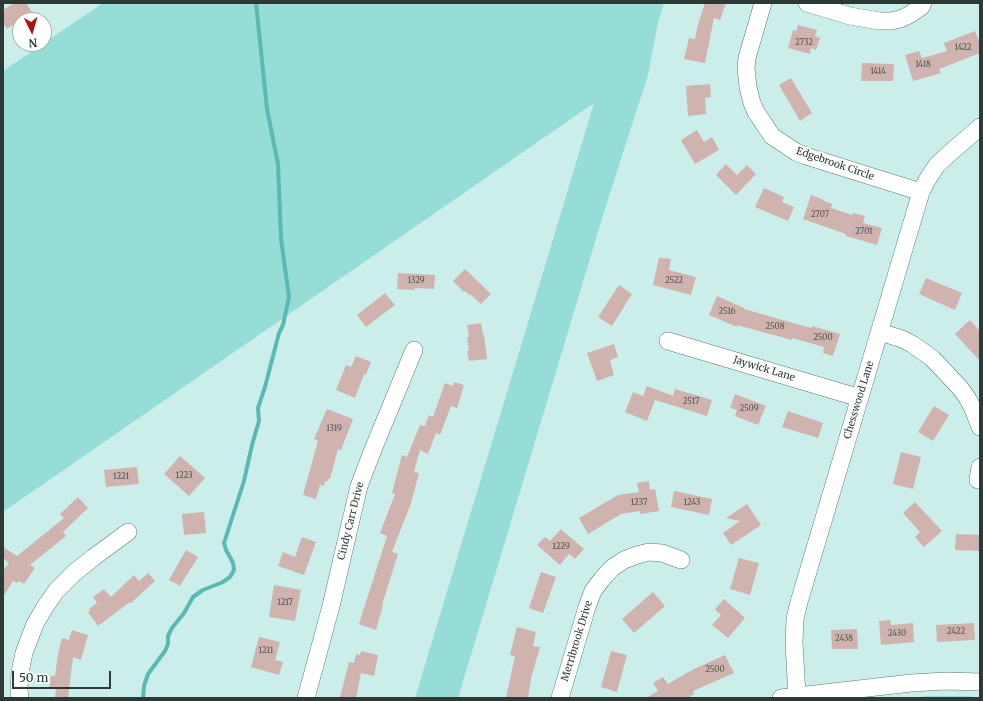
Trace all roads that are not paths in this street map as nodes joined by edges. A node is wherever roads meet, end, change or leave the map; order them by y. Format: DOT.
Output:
graph roads {
  1 [pos="763,3"];
  2 [pos="807,3"];
  3 [pos="923,3"];
  4 [pos="980,127"];
  5 [pos="921,192"];
  6 [pos="880,332"];
  7 [pos="668,340"];
  8 [pos="414,350"];
  9 [pos="860,398"];
  10 [pos="980,427"];
  11 [pos="128,532"];
  12 [pos="681,560"];
  13 [pos="980,682"];
  14 [pos="789,697"];
  15 [pos="20,698"];
  16 [pos="306,698"];
  17 [pos="560,698"];
  1 -- 5 [label="street, Edgebrook Circle"];
  2 -- 3 [label="street"];
  4 -- 5 [label="street, Chesswood Lane"];
  5 -- 6 [label="street, Chesswood Lane"];
  6 -- 9 [label="street, Chesswood Lane"];
  6 -- 10 [label="street"];
  7 -- 9 [label="street, Jaywick Lane"];
  8 -- 16 [label="street, Cindy Carr Drive"];
  9 -- 14 [label="street, Chesswood Lane"];
  11 -- 15 [label="street"];
  12 -- 17 [label="street, Merribrook Drive"];
  13 -- 14 [label="street"];
}
